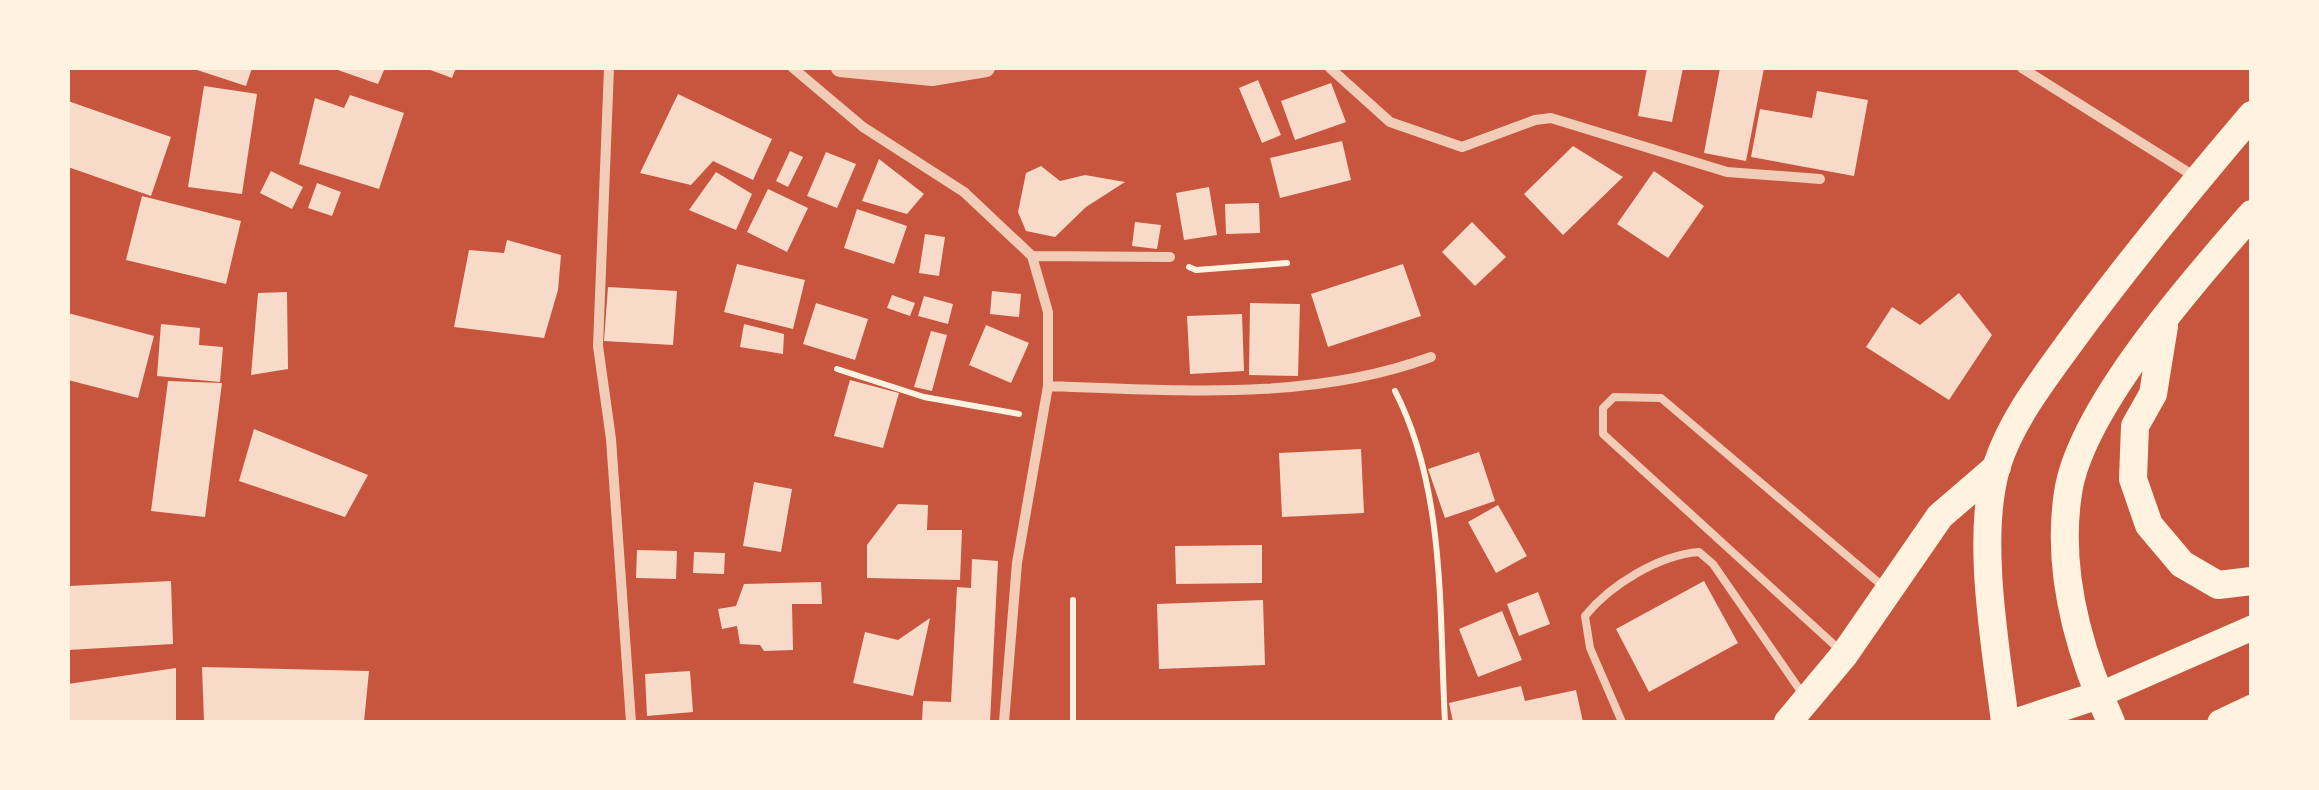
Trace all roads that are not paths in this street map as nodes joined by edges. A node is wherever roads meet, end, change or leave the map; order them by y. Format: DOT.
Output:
graph roads {
  1 [pos="609,68"];
  2 [pos="793,68"];
  3 [pos="840,68"];
  4 [pos="986,68"];
  5 [pos="1330,68"];
  6 [pos="2022,68"];
  7 [pos="2252,115"];
  8 [pos="1820,179"];
  9 [pos="2198,179"];
  10 [pos="2252,214"];
  11 [pos="1032,256"];
  12 [pos="1170,257"];
  13 [pos="2166,314"];
  14 [pos="1431,357"];
  15 [pos="1048,386"];
  16 [pos="1996,466"];
  17 [pos="2252,582"];
  18 [pos="1888,592"];
  19 [pos="2252,628"];
  20 [pos="1844,655"];
  21 [pos="2098,695"];
  22 [pos="1807,700"];
  23 [pos="2252,707"];
  24 [pos="631,722"];
  25 [pos="1004,722"];
  26 [pos="1622,722"];
  27 [pos="1788,722"];
  28 [pos="2005,722"];
  29 [pos="2017,722"];
  30 [pos="2111,722"];
  31 [pos="2220,722"];
  1 -- 24 [label="street"];
  2 -- 11 [label="street"];
  3 -- 4 [label="street"];
  5 -- 8 [label="street"];
  6 -- 9 [label="street"];
  7 -- 9 [label="highway"];
  9 -- 16 [label="highway"];
  10 -- 13 [label="highway"];
  11 -- 12 [label="street"];
  11 -- 15 [label="street"];
  13 -- 17 [label="highway"];
  13 -- 21 [label="highway"];
  14 -- 15 [label="street"];
  15 -- 25 [label="street"];
  16 -- 18 [label="highway"];
  16 -- 28 [label="highway"];
  18 -- 20 [label="highway"];
  18 -- 20 [label="lane"];
  19 -- 21 [label="main road"];
  20 -- 22 [label="highway"];
  21 -- 29 [label="highway"];
  21 -- 30 [label="highway"];
  22 -- 26 [label="lane"];
  22 -- 27 [label="highway"];
  23 -- 31 [label="main road"];
}
